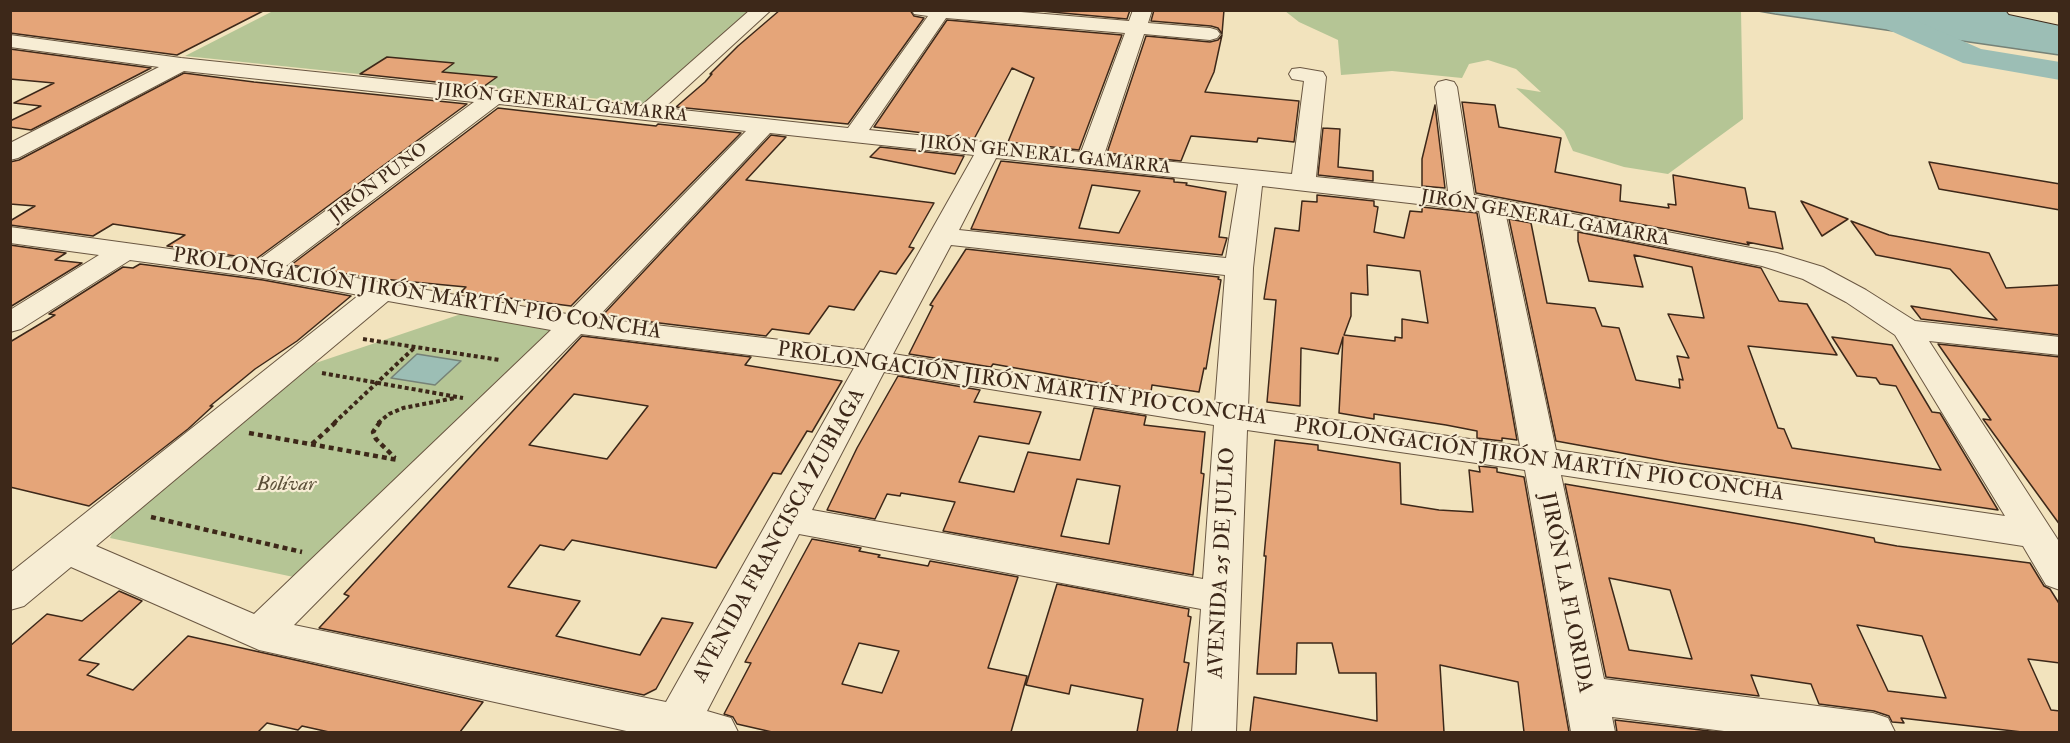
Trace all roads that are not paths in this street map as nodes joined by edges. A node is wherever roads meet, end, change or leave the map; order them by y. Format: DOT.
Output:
graph roads {
  1 [pos="762,10"];
  2 [pos="2016,10"];
  3 [pos="935,11"];
  4 [pos="1140,19"];
  5 [pos="2060,20"];
  6 [pos="1210,34"];
  7 [pos="10,41"];
  8 [pos="182,64"];
  9 [pos="1300,74"];
  10 [pos="1446,87"];
  11 [pos="496,96"];
  12 [pos="646,112"];
  13 [pos="763,127"];
  14 [pos="853,137"];
  15 [pos="989,149"];
  16 [pos="10,153"];
  17 [pos="1090,160"];
  18 [pos="1251,178"];
  19 [pos="1303,183"];
  20 [pos="1476,203"];
  21 [pos="10,235"];
  22 [pos="943,236"];
  23 [pos="127,250"];
  24 [pos="1239,268"];
  25 [pos="263,270"];
  26 [pos="381,292"];
  27 [pos="576,322"];
  28 [pos="10,323"];
  29 [pos="1907,329"];
  30 [pos="2060,346"];
  31 [pos="875,361"];
  32 [pos="1232,417"];
  33 [pos="1539,460"];
  34 [pos="790,519"];
  35 [pos="2034,534"];
  36 [pos="67,549"];
  37 [pos="2060,575"];
  38 [pos="10,595"];
  39 [pos="1221,598"];
  40 [pos="259,634"];
  41 [pos="1589,714"];
  42 [pos="689,730"];
  43 [pos="1214,732"];
  44 [pos="1873,732"];
  1 -- 12 [label="street"];
  2 -- 5 [label="main road"];
  3 -- 4 [label="street"];
  3 -- 14 [label="street"];
  4 -- 6 [label="street"];
  4 -- 17 [label="street"];
  7 -- 8 [label="street, JIRÓN GENERAL GAMARRA"];
  8 -- 11 [label="street, JIRÓN GENERAL GAMARRA"];
  8 -- 16 [label="street"];
  9 -- 19 [label="street"];
  10 -- 20 [label="street, JIRÓN LA FLORIDA"];
  11 -- 12 [label="street, JIRÓN GENERAL GAMARRA"];
  11 -- 25 [label="street, JIRÓN PUNO"];
  12 -- 13 [label="street, JIRÓN GENERAL GAMARRA"];
  13 -- 14 [label="street, JIRÓN GENERAL GAMARRA"];
  13 -- 27 [label="street"];
  14 -- 15 [label="street, JIRÓN GENERAL GAMARRA"];
  15 -- 17 [label="street, JIRÓN GENERAL GAMARRA"];
  15 -- 22 [label="street, AVENIDA FRANCISCA ZUBIAGA"];
  17 -- 18 [label="street, JIRÓN GENERAL GAMARRA"];
  18 -- 19 [label="street, JIRÓN GENERAL GAMARRA"];
  18 -- 24 [label="street, AVENIDA 25 DE JULIO"];
  19 -- 20 [label="street, JIRÓN GENERAL GAMARRA"];
  20 -- 29 [label="street, JIRÓN GENERAL GAMARRA"];
  20 -- 33 [label="street, JIRÓN LA FLORIDA"];
  21 -- 23 [label="street, PROLONGACIÓN JIRÓN MARTÍN PIO CONCHA"];
  22 -- 24 [label="street"];
  22 -- 31 [label="street, AVENIDA FRANCISCA ZUBIAGA"];
  23 -- 25 [label="street, PROLONGACIÓN JIRÓN MARTÍN PIO CONCHA"];
  23 -- 28 [label="street"];
  24 -- 32 [label="street, AVENIDA 25 DE JULIO"];
  25 -- 26 [label="street, PROLONGACIÓN JIRÓN MARTÍN PIO CONCHA"];
  26 -- 27 [label="street, PROLONGACIÓN JIRÓN MARTÍN PIO CONCHA"];
  26 -- 36 [label="street"];
  27 -- 31 [label="street, PROLONGACIÓN JIRÓN MARTÍN PIO CONCHA"];
  27 -- 40 [label="street"];
  29 -- 30 [label="street, JIRÓN GENERAL GAMARRA"];
  29 -- 35 [label="street"];
  31 -- 32 [label="street, PROLONGACIÓN JIRÓN MARTÍN PIO CONCHA"];
  31 -- 34 [label="street, AVENIDA FRANCISCA ZUBIAGA"];
  32 -- 33 [label="street, PROLONGACIÓN JIRÓN MARTÍN PIO CONCHA"];
  32 -- 39 [label="street, AVENIDA 25 DE JULIO"];
  33 -- 35 [label="street, PROLONGACIÓN JIRÓN MARTÍN PIO CONCHA"];
  33 -- 41 [label="street, JIRÓN LA FLORIDA"];
  34 -- 39 [label="street"];
  34 -- 42 [label="street, AVENIDA FRANCISCA ZUBIAGA"];
  35 -- 37 [label="street"];
  36 -- 38 [label="street"];
  36 -- 40 [label="street"];
  39 -- 43 [label="street, AVENIDA 25 DE JULIO"];
  40 -- 42 [label="street"];
  41 -- 44 [label="street"];
}
